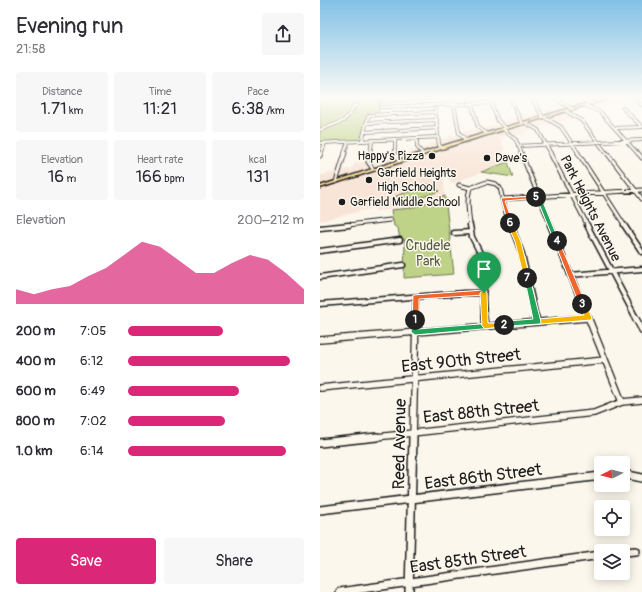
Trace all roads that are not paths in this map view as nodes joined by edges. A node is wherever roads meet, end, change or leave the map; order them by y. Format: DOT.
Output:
graph roads {
  1 [pos="332,126"];
  2 [pos="365,126"];
  3 [pos="458,126"];
  4 [pos="478,126"];
  5 [pos="501,126"];
  6 [pos="515,126"];
  7 [pos="529,126"];
  8 [pos="560,126"];
  9 [pos="585,126"];
  10 [pos="614,126"];
  11 [pos="642,127"];
  12 [pos="438,128"];
  13 [pos="616,128"];
  14 [pos="504,129"];
  15 [pos="320,130"];
  16 [pos="364,132"];
  17 [pos="487,134"];
  18 [pos="438,137"];
  19 [pos="417,138"];
  20 [pos="395,140"];
  21 [pos="466,140"];
  22 [pos="642,140"];
  23 [pos="362,141"];
  24 [pos="372,141"];
  25 [pos="626,141"];
  26 [pos="348,142"];
  27 [pos="598,142"];
  28 [pos="320,143"];
  29 [pos="326,143"];
  30 [pos="572,144"];
  31 [pos="545,145"];
  32 [pos="518,146"];
  33 [pos="442,148"];
  34 [pos="423,154"];
  35 [pos="640,154"];
  36 [pos="320,156"];
  37 [pos="642,158"];
  38 [pos="400,161"];
  39 [pos="373,169"];
  40 [pos="336,182"];
  41 [pos="459,185"];
  42 [pos="320,187"];
  43 [pos="470,188"];
  44 [pos="635,190"];
  45 [pos="642,190"];
  46 [pos="604,193"];
  47 [pos="571,195"];
  48 [pos="539,197"];
  49 [pos="502,199"];
  50 [pos="642,199"];
  51 [pos="390,220"];
  52 [pos="320,228"];
  53 [pos="471,232"];
  54 [pos="454,234"];
  55 [pos="400,240"];
  56 [pos="320,251"];
  57 [pos="642,252"];
  58 [pos="403,265"];
  59 [pos="642,269"];
  60 [pos="611,272"];
  61 [pos="570,275"];
  62 [pos="320,277"];
  63 [pos="484,293"];
  64 [pos="416,296"];
  65 [pos="320,304"];
  66 [pos="588,318"];
  67 [pos="537,322"];
  68 [pos="485,326"];
  69 [pos="642,330"];
  70 [pos="415,332"];
  71 [pos="320,340"];
  72 [pos="605,360"];
  73 [pos="414,379"];
  74 [pos="320,388"];
  75 [pos="642,400"];
  76 [pos="622,402"];
  77 [pos="413,432"];
  78 [pos="320,443"];
  79 [pos="630,475"];
  80 [pos="594,477"];
  81 [pos="642,478"];
  82 [pos="411,499"];
  83 [pos="320,510"];
  84 [pos="630,551"];
  85 [pos="636,551"];
  86 [pos="594,556"];
  87 [pos="409,582"];
  88 [pos="340,592"];
  89 [pos="409,592"];
  1 -- 15 [label="street"];
  2 -- 16 [label="street"];
  3 -- 21 [label="street"];
  4 -- 17 [label="street"];
  5 -- 14 [label="street"];
  6 -- 14 [label="main road"];
  7 -- 31 [label="street, Park Heights Avenue"];
  8 -- 30 [label="street"];
  9 -- 27 [label="street"];
  10 -- 13 [label="street"];
  11 -- 13 [label="street"];
  12 -- 16 [label="street"];
  12 -- 18 [label="street"];
  13 -- 25 [label="street"];
  14 -- 17 [label="main road"];
  14 -- 32 [label="street"];
  16 -- 23 [label="street"];
  17 -- 21 [label="main road"];
  18 -- 19 [label="street"];
  18 -- 33 [label="street"];
  19 -- 20 [label="street"];
  19 -- 34 [label="street"];
  20 -- 24 [label="street"];
  20 -- 38 [label="street"];
  21 -- 33 [label="main road"];
  22 -- 25 [label="street"];
  23 -- 24 [label="street"];
  23 -- 26 [label="street"];
  24 -- 39 [label="street"];
  25 -- 27 [label="street"];
  25 -- 35 [label="street"];
  26 -- 29 [label="street"];
  26 -- 40 [label="street"];
  27 -- 30 [label="street"];
  27 -- 44 [label="street"];
  28 -- 29 [label="street"];
  29 -- 36 [label="street"];
  30 -- 31 [label="street"];
  30 -- 46 [label="street"];
  31 -- 32 [label="street"];
  31 -- 47 [label="street, Park Heights Avenue"];
  32 -- 48 [label="street"];
  33 -- 34 [label="main road"];
  34 -- 38 [label="main road"];
  35 -- 37 [label="street"];
  38 -- 39 [label="main road"];
  39 -- 40 [label="main road"];
  40 -- 42 [label="main road"];
  41 -- 43 [label="street"];
  43 -- 49 [label="street"];
  43 -- 53 [label="street"];
  44 -- 45 [label="street"];
  44 -- 46 [label="street"];
  44 -- 50 [label="street"];
  46 -- 47 [label="street"];
  46 -- 57 [label="street"];
  47 -- 48 [label="street"];
  47 -- 60 [label="street, Park Heights Avenue"];
  48 -- 49 [label="street"];
  48 -- 61 [label="street"];
  49 -- 67 [label="street"];
  51 -- 52 [label="street"];
  53 -- 54 [label="street"];
  53 -- 63 [label="street"];
  55 -- 56 [label="street"];
  58 -- 62 [label="street"];
  59 -- 60 [label="street"];
  60 -- 61 [label="street"];
  60 -- 69 [label="street, Park Heights Avenue"];
  61 -- 66 [label="street"];
  63 -- 64 [label="street"];
  63 -- 68 [label="street"];
  64 -- 65 [label="street"];
  64 -- 70 [label="street, Reed Avenue"];
  66 -- 67 [label="street"];
  66 -- 72 [label="street"];
  67 -- 68 [label="street"];
  68 -- 70 [label="street"];
  70 -- 71 [label="street"];
  70 -- 73 [label="street, Reed Avenue"];
  72 -- 73 [label="street, East 90th Street"];
  72 -- 76 [label="street"];
  73 -- 74 [label="street, East 90th Street"];
  73 -- 77 [label="street, Reed Avenue"];
  75 -- 76 [label="street, East 88th Street"];
  76 -- 77 [label="street, East 88th Street"];
  77 -- 78 [label="street, East 88th Street"];
  77 -- 82 [label="street, Reed Avenue"];
  79 -- 81 [label="street"];
  80 -- 82 [label="street, East 86th Street"];
  82 -- 83 [label="street, East 86th Street"];
  82 -- 87 [label="street, Reed Avenue"];
  84 -- 85 [label="street"];
  86 -- 87 [label="street, East 85th Street"];
  87 -- 88 [label="street, East 85th Street"];
  87 -- 89 [label="street, Reed Avenue"];
}
